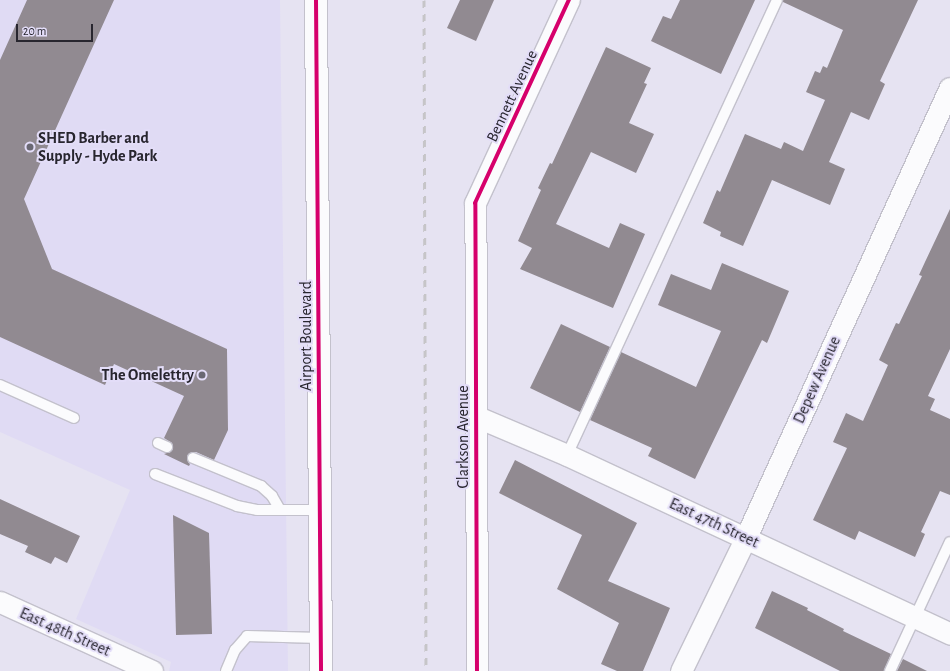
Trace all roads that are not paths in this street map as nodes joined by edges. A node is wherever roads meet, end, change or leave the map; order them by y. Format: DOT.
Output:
graph roads {
  1 [pos="316,0"];
  2 [pos="569,0"];
  3 [pos="777,0"];
  4 [pos="950,88"];
  5 [pos="475,203"];
  6 [pos="0,385"];
  7 [pos="475,416"];
  8 [pos="74,418"];
  9 [pos="567,455"];
  10 [pos="193,458"];
  11 [pos="155,474"];
  12 [pos="280,510"];
  13 [pos="319,510"];
  14 [pos="746,538"];
  15 [pos="950,542"];
  16 [pos="0,602"];
  17 [pos="915,617"];
  18 [pos="950,634"];
  19 [pos="320,638"];
  20 [pos="152,671"];
  21 [pos="226,671"];
  22 [pos="321,671"];
  23 [pos="477,671"];
  24 [pos="681,671"];
  25 [pos="890,671"];
  1 -- 13 [label="main road, Airport Boulevard"];
  2 -- 5 [label="street, Bennett Avenue"];
  3 -- 9 [label="lane"];
  4 -- 14 [label="street, Depew Avenue"];
  5 -- 7 [label="street, Clarkson Avenue"];
  6 -- 8 [label="lane"];
  7 -- 9 [label="street, East 47th Street"];
  7 -- 23 [label="street, Clarkson Avenue"];
  9 -- 14 [label="street, East 47th Street"];
  10 -- 12 [label="lane"];
  11 -- 12 [label="lane"];
  12 -- 13 [label="lane"];
  13 -- 19 [label="main road, Airport Boulevard"];
  14 -- 17 [label="street, East 47th Street"];
  14 -- 24 [label="street, Depew Avenue"];
  15 -- 17 [label="lane"];
  16 -- 20 [label="street, East 48th Street"];
  17 -- 18 [label="street, East 47th Street"];
  17 -- 25 [label="lane"];
  19 -- 21 [label="lane"];
  19 -- 22 [label="main road, Airport Boulevard"];
}
